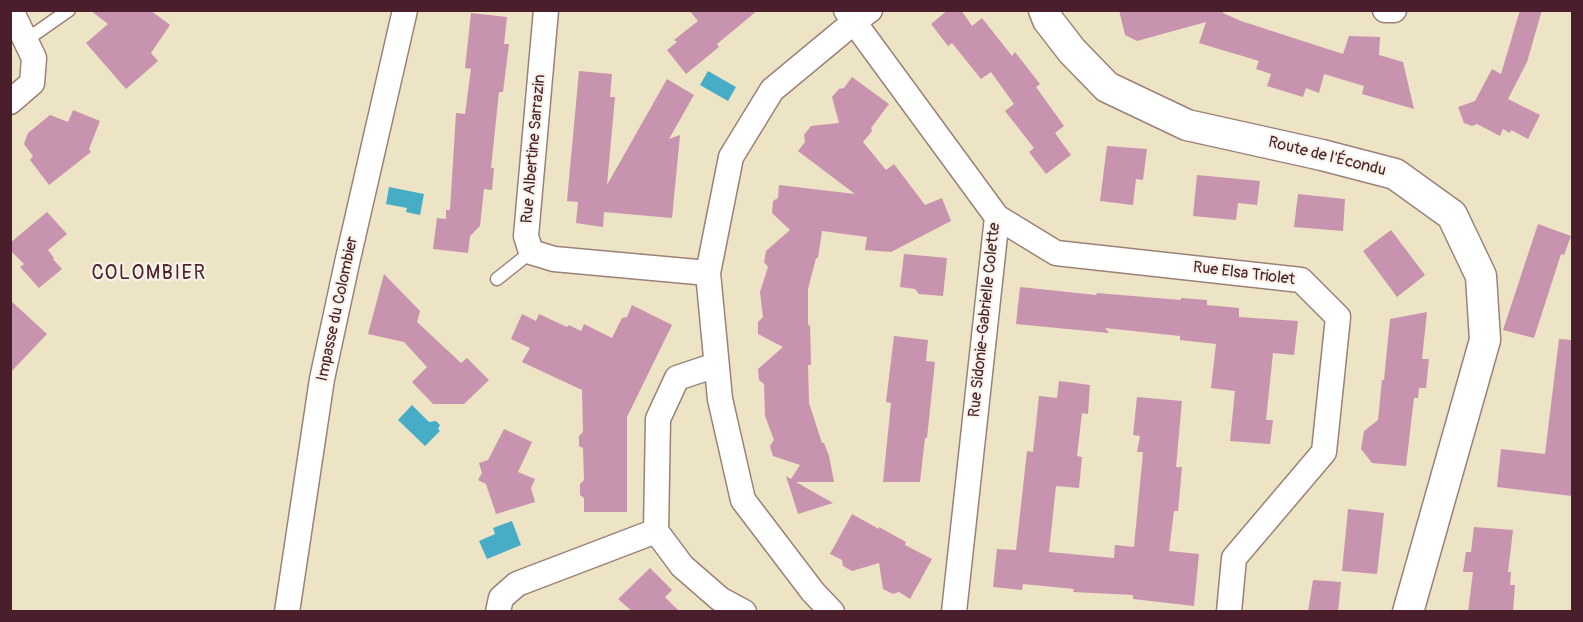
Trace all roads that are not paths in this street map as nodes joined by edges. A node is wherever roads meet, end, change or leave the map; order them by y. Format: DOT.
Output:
graph roads {
  1 [pos="11,10"];
  2 [pos="69,10"];
  3 [pos="405,10"];
  4 [pos="546,10"];
  5 [pos="1044,10"];
  6 [pos="1384,10"];
  7 [pos="1394,10"];
  8 [pos="857,14"];
  9 [pos="26,40"];
  10 [pos="10,102"];
  11 [pos="997,217"];
  12 [pos="531,252"];
  13 [pos="708,273"];
  14 [pos="497,279"];
  15 [pos="716,365"];
  16 [pos="656,531"];
  17 [pos="1412,609"];
  18 [pos="287,612"];
  19 [pos="498,612"];
  20 [pos="744,612"];
  21 [pos="832,612"];
  22 [pos="954,612"];
  23 [pos="1229,612"];
  1 -- 9 [label="street"];
  2 -- 9 [label="lane"];
  3 -- 18 [label="street, Impasse du Colombier"];
  4 -- 12 [label="street, Rue Albertine Sarrazin"];
  5 -- 17 [label="street, Route de l'Écondu"];
  6 -- 7 [label="street"];
  8 -- 11 [label="street, Rue Sidonie-Gabrielle Colette"];
  8 -- 13 [label="street"];
  9 -- 10 [label="street"];
  11 -- 22 [label="street, Rue Sidonie-Gabrielle Colette"];
  11 -- 23 [label="street, Rue Elsa Triolet"];
  12 -- 13 [label="street"];
  12 -- 14 [label="lane"];
  13 -- 15 [label="street"];
  15 -- 16 [label="street"];
  15 -- 21 [label="street"];
  16 -- 19 [label="street"];
  16 -- 20 [label="street"];
}
